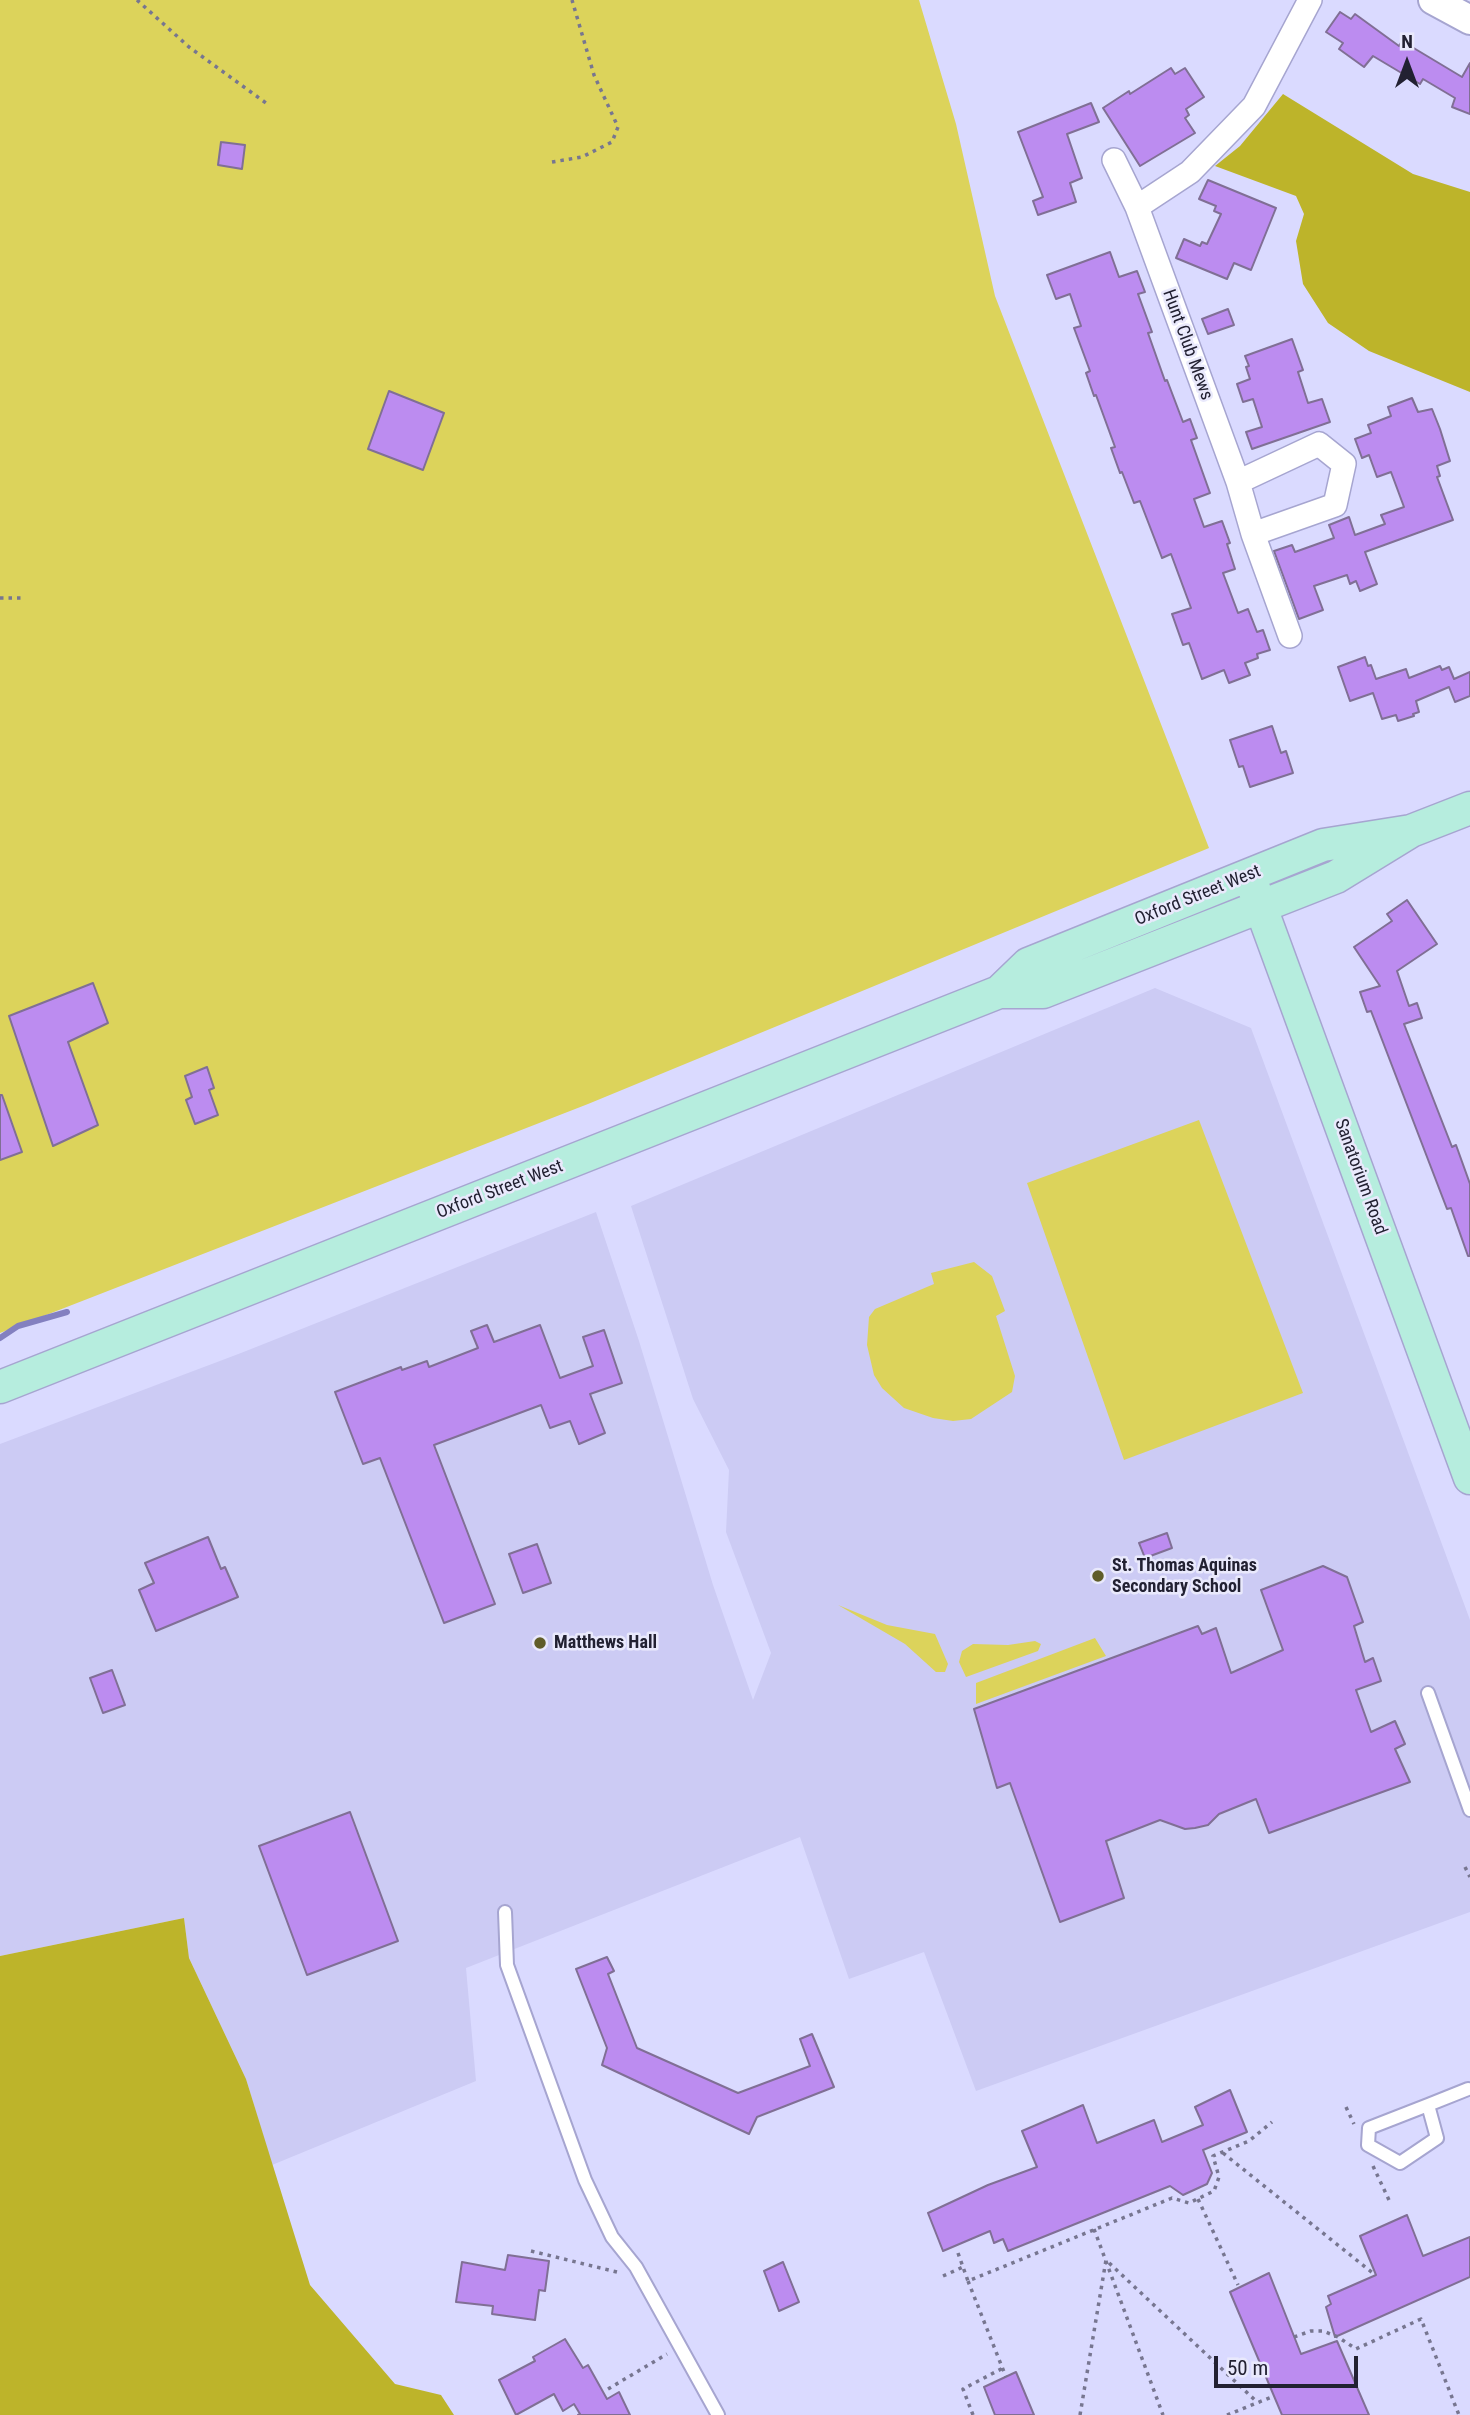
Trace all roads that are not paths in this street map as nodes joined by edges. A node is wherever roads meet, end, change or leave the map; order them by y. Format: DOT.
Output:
graph roads {
  1 [pos="1310,0"];
  2 [pos="1433,0"];
  3 [pos="1470,20"];
  4 [pos="1114,160"];
  5 [pos="1137,207"];
  6 [pos="1238,482"];
  7 [pos="1253,534"];
  8 [pos="1290,636"];
  9 [pos="1470,808"];
  10 [pos="1410,831"];
  11 [pos="1249,876"];
  12 [pos="1260,906"];
  13 [pos="999,992"];
  14 [pos="0,1387"];
  15 [pos="1470,1478"];
  16 [pos="1428,1693"];
  17 [pos="1470,1810"];
  18 [pos="505,1912"];
  19 [pos="1468,2089"];
  20 [pos="1428,2105"];
  21 [pos="718,2415"];
  1 -- 5 [label="street"];
  2 -- 3 [label="street"];
  4 -- 5 [label="street, Hunt Club Mews"];
  5 -- 6 [label="street, Hunt Club Mews"];
  6 -- 7 [label="street, Hunt Club Mews"];
  6 -- 7 [label="street"];
  7 -- 8 [label="street, Hunt Club Mews"];
  9 -- 10 [label="main road, Oxford Street West"];
  10 -- 11 [label="main road, Oxford Street West"];
  10 -- 12 [label="main road, Oxford Street West"];
  11 -- 12 [label="main road, Sanatorium Road"];
  11 -- 13 [label="main road, Oxford Street West"];
  12 -- 13 [label="main road, Oxford Street West"];
  12 -- 15 [label="main road, Sanatorium Road"];
  13 -- 14 [label="main road, Oxford Street West"];
  16 -- 17 [label="lane"];
  18 -- 21 [label="lane"];
  19 -- 20 [label="lane"];
  20 -- 20 [label="lane"];
}
